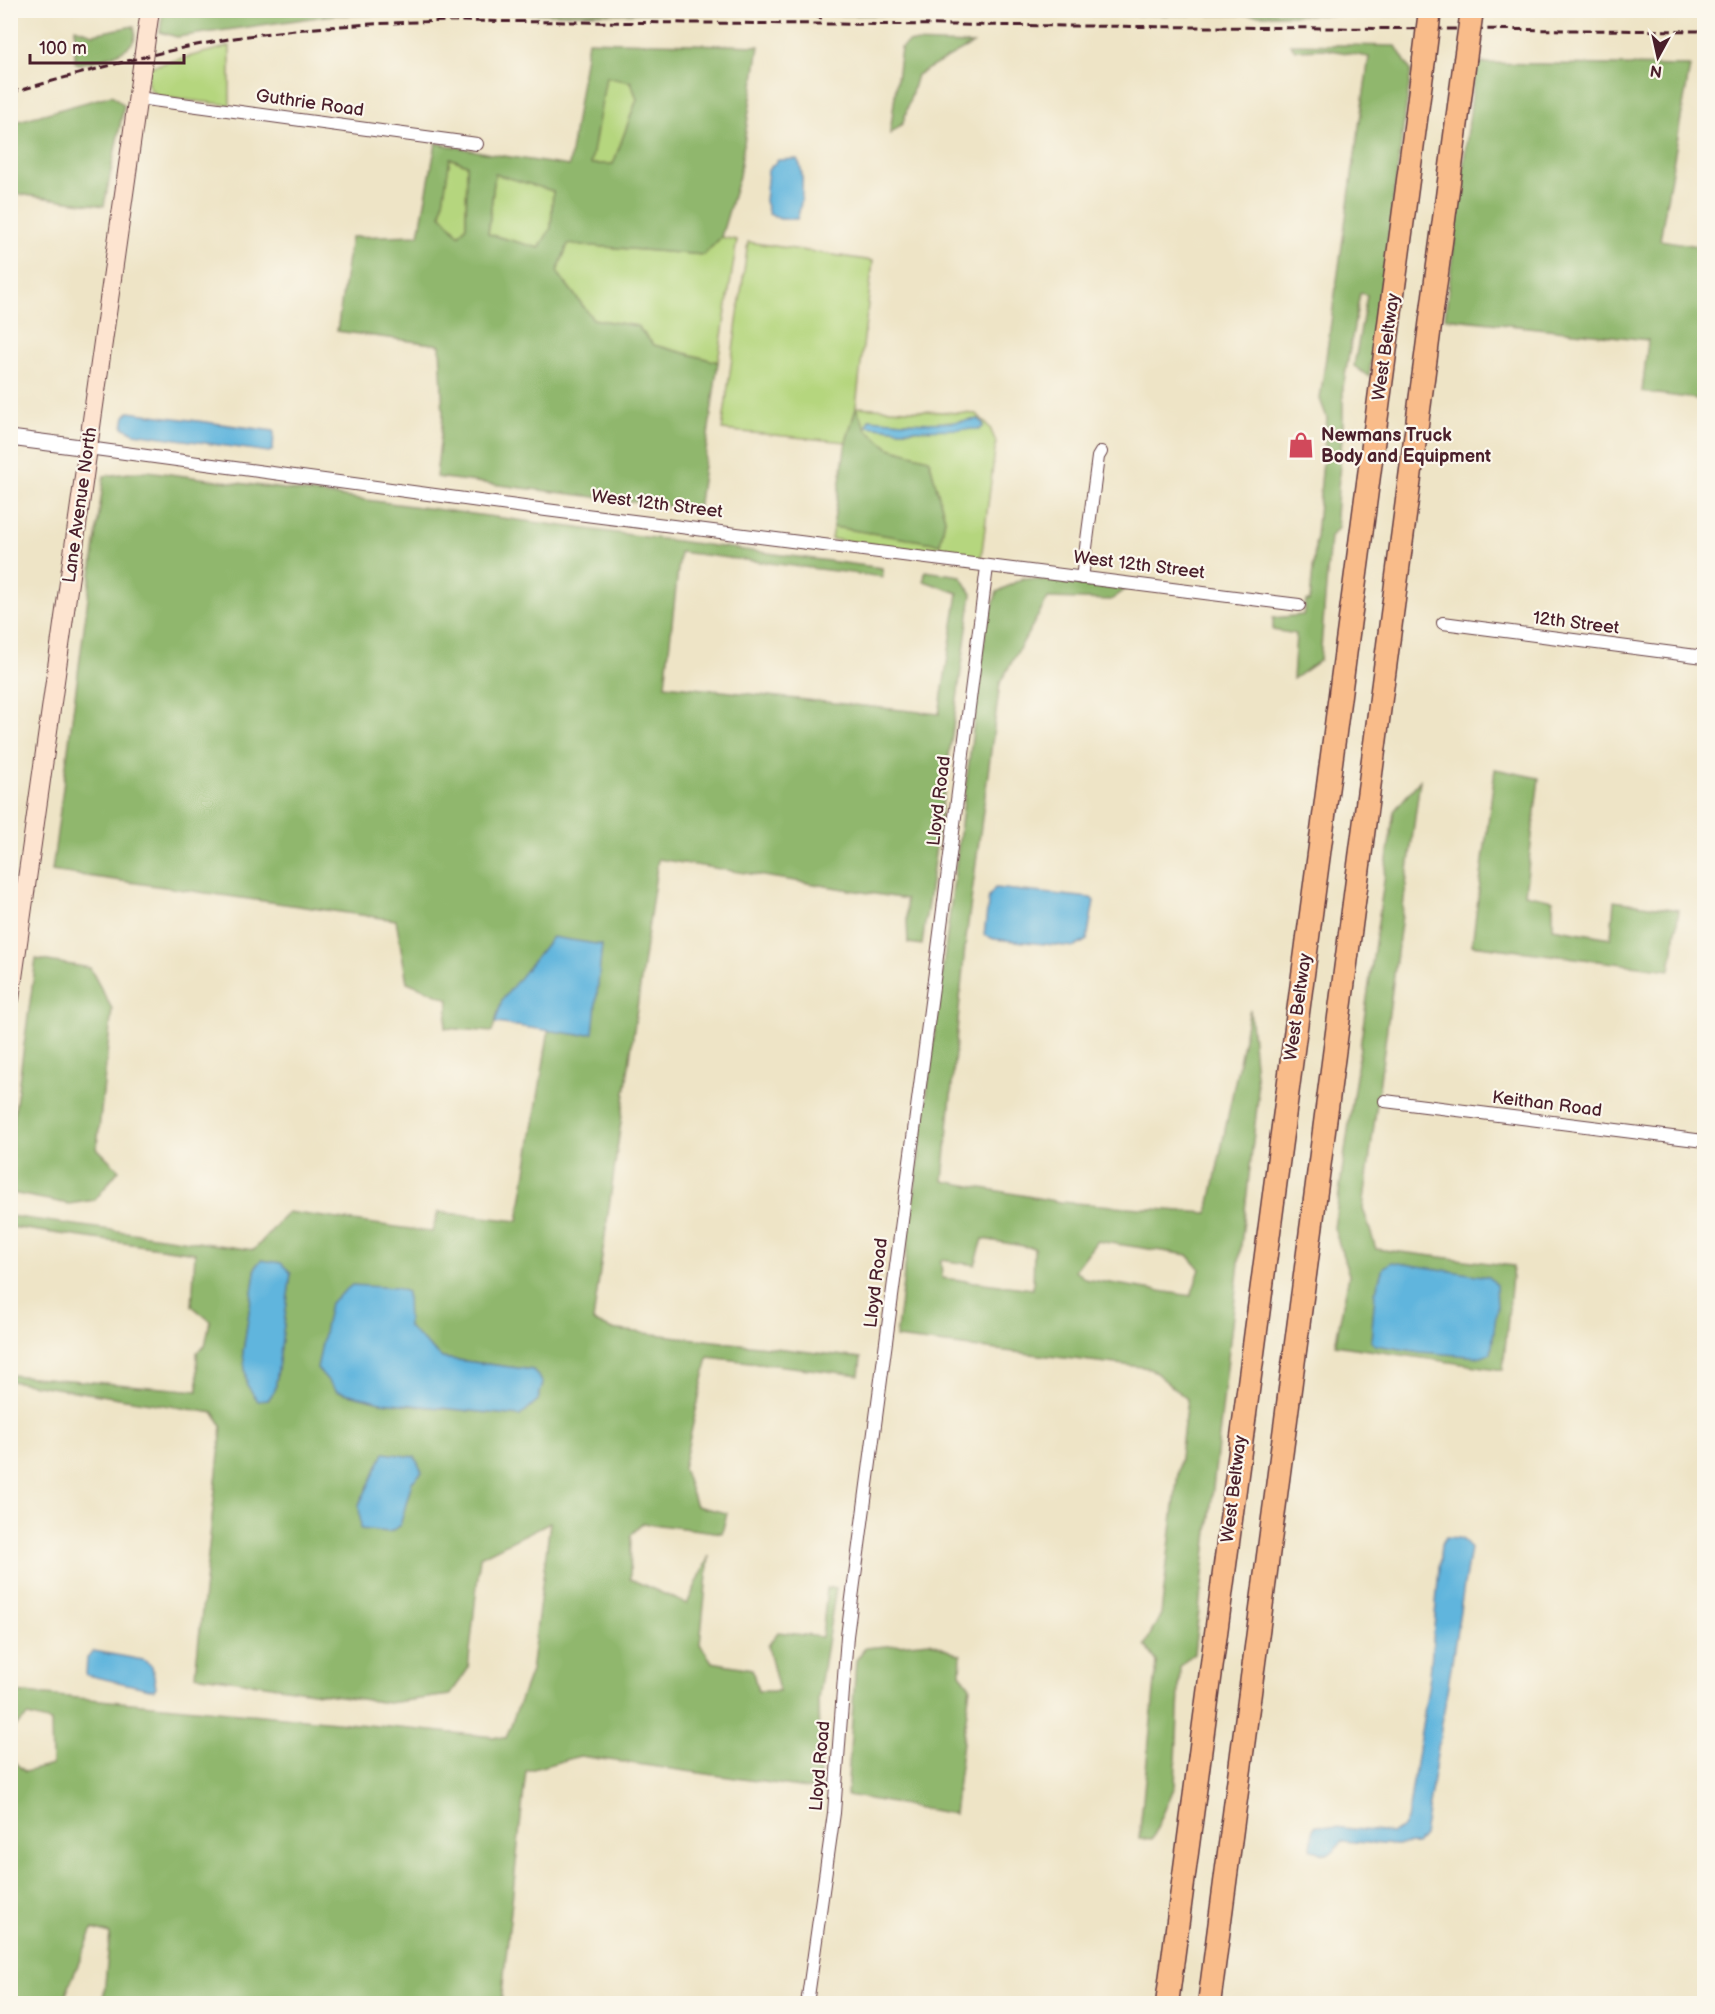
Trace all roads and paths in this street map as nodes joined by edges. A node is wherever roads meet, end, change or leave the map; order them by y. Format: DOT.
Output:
graph roads {
  1 [pos="150,10"];
  2 [pos="1430,10"];
  3 [pos="1472,10"];
  4 [pos="138,98"];
  5 [pos="477,144"];
  6 [pos="10,438"];
  7 [pos="88,448"];
  8 [pos="1101,452"];
  9 [pos="987,567"];
  10 [pos="1082,578"];
  11 [pos="1299,605"];
  12 [pos="1443,623"];
  13 [pos="1704,657"];
  14 [pos="10,999"];
  15 [pos="1385,1101"];
  16 [pos="1704,1142"];
  17 [pos="807,2004"];
  18 [pos="1167,2004"];
  19 [pos="1209,2004"];
  1 -- 4 [label="main road, Lane Avenue North"];
  2 -- 18 [label="highway, West Beltway, bridge"];
  3 -- 19 [label="highway, bridge"];
  4 -- 5 [label="street, Guthrie Road"];
  4 -- 7 [label="main road, Lane Avenue North"];
  6 -- 7 [label="street, West 12th Street"];
  7 -- 9 [label="street, West 12th Street"];
  7 -- 14 [label="main road, Lane Avenue North"];
  8 -- 10 [label="street"];
  9 -- 10 [label="street, West 12th Street"];
  9 -- 17 [label="street, Lloyd Road"];
  10 -- 11 [label="street, West 12th Street"];
  12 -- 13 [label="street, 12th Street"];
  15 -- 16 [label="street, Keithan Road"];
}
